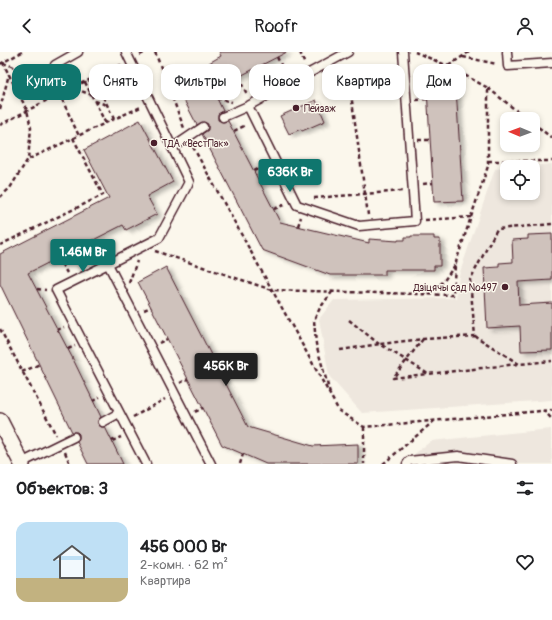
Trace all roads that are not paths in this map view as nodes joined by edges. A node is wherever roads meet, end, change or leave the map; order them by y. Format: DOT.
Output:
graph roads {
  1 [pos="78,52"];
  2 [pos="126,52"];
  3 [pos="348,52"];
  4 [pos="403,52"];
  5 [pos="507,52"];
  6 [pos="552,63"];
  7 [pos="55,64"];
  8 [pos="250,105"];
  9 [pos="223,117"];
  10 [pos="203,127"];
  11 [pos="172,148"];
  12 [pos="106,265"];
  13 [pos="119,413"];
  14 [pos="0,421"];
  15 [pos="103,422"];
  16 [pos="74,437"];
  17 [pos="22,463"];
  18 [pos="146,464"];
  19 [pos="211,464"];
  20 [pos="407,464"];
  21 [pos="512,464"];
  1 -- 7 [label="lane"];
  2 -- 11 [label="lane"];
  3 -- 8 [label="lane"];
  4 -- 8 [label="lane"];
  5 -- 6 [label="lane"];
  8 -- 9 [label="lane"];
  10 -- 11 [label="lane"];
  11 -- 12 [label="lane"];
  12 -- 13 [label="lane"];
  12 -- 19 [label="lane"];
  13 -- 15 [label="lane"];
  13 -- 18 [label="lane"];
  14 -- 17 [label="street"];
  16 -- 17 [label="lane"];
  20 -- 21 [label="lane"];
}
